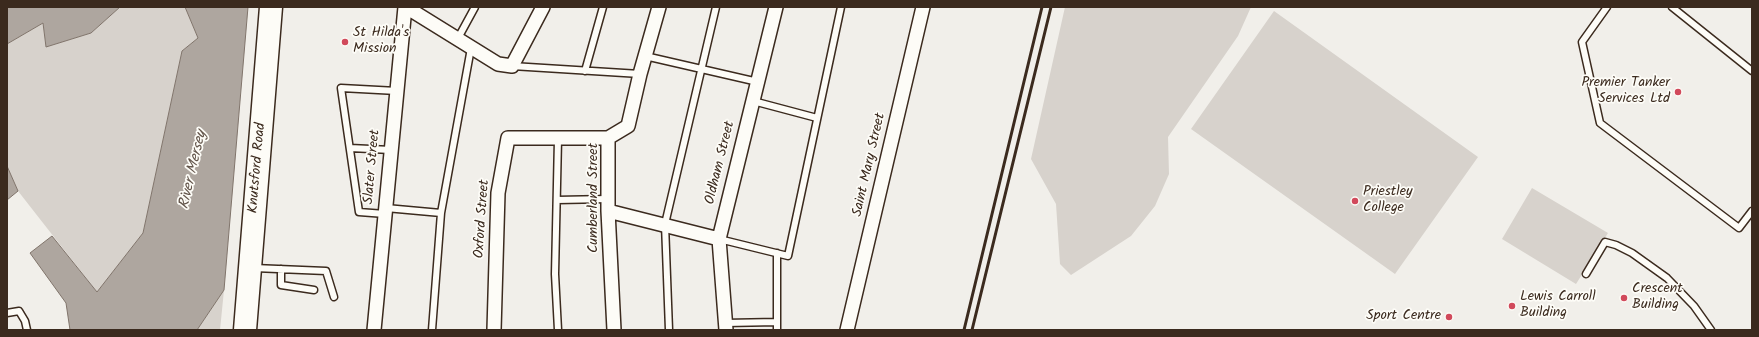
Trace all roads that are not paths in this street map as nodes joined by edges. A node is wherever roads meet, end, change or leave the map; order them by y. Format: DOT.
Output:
graph roads {
  1 [pos="271,7"];
  2 [pos="406,7"];
  3 [pos="475,7"];
  4 [pos="544,7"];
  5 [pos="603,7"];
  6 [pos="659,7"];
  7 [pos="716,7"];
  8 [pos="776,7"];
  9 [pos="841,7"];
  10 [pos="923,7"];
  11 [pos="1607,7"];
  12 [pos="1672,7"];
  13 [pos="457,40"];
  14 [pos="471,48"];
  15 [pos="645,56"];
  16 [pos="512,66"];
  17 [pos="702,68"];
  18 [pos="585,71"];
  19 [pos="1752,71"];
  20 [pos="640,74"];
  21 [pos="758,82"];
  22 [pos="397,91"];
  23 [pos="753,101"];
  24 [pos="817,118"];
  25 [pos="608,138"];
  26 [pos="558,139"];
  27 [pos="350,148"];
  28 [pos="391,150"];
  29 [pos="557,200"];
  30 [pos="608,205"];
  31 [pos="385,211"];
  32 [pos="1752,211"];
  33 [pos="441,212"];
  34 [pos="665,224"];
  35 [pos="719,239"];
  36 [pos="777,253"];
  37 [pos="250,268"];
  38 [pos="281,269"];
  39 [pos="1586,274"];
  40 [pos="314,290"];
  41 [pos="334,297"];
  42 [pos="7,313"];
  43 [pos="777,322"];
  44 [pos="726,326"];
  45 [pos="27,330"];
  46 [pos="245,330"];
  47 [pos="374,330"];
  48 [pos="432,330"];
  49 [pos="494,330"];
  50 [pos="558,330"];
  51 [pos="614,330"];
  52 [pos="669,330"];
  53 [pos="777,330"];
  54 [pos="847,330"];
  55 [pos="1711,330"];
  1 -- 37 [label="highway, Knutsford Road"];
  2 -- 13 [label="street"];
  2 -- 22 [label="street, Slater Street"];
  3 -- 13 [label="lane"];
  4 -- 16 [label="street"];
  5 -- 18 [label="lane"];
  6 -- 15 [label="street, Cumberland Street"];
  7 -- 17 [label="lane"];
  8 -- 21 [label="street, Oldham Street"];
  9 -- 24 [label="lane"];
  10 -- 54 [label="street, Saint Mary Street"];
  11 -- 32 [label="lane"];
  12 -- 19 [label="lane"];
  13 -- 14 [label="street"];
  14 -- 16 [label="street"];
  14 -- 33 [label="lane"];
  15 -- 17 [label="lane"];
  15 -- 20 [label="street, Cumberland Street"];
  16 -- 18 [label="lane"];
  17 -- 21 [label="lane"];
  17 -- 34 [label="lane"];
  18 -- 20 [label="lane"];
  20 -- 25 [label="street, Cumberland Street"];
  21 -- 23 [label="street, Oldham Street"];
  22 -- 27 [label="lane"];
  22 -- 28 [label="street, Slater Street"];
  23 -- 24 [label="lane"];
  23 -- 35 [label="street, Oldham Street"];
  24 -- 36 [label="lane"];
  25 -- 26 [label="street, Oxford Street"];
  25 -- 30 [label="street, Cumberland Street"];
  26 -- 29 [label="lane"];
  26 -- 49 [label="street, Oxford Street"];
  27 -- 28 [label="lane"];
  27 -- 31 [label="lane"];
  28 -- 31 [label="street, Slater Street"];
  29 -- 30 [label="lane"];
  29 -- 50 [label="lane"];
  30 -- 34 [label="street"];
  30 -- 51 [label="street, Cumberland Street"];
  31 -- 33 [label="lane"];
  31 -- 47 [label="street, Slater Street"];
  33 -- 48 [label="lane"];
  34 -- 35 [label="street"];
  34 -- 52 [label="lane"];
  35 -- 36 [label="lane"];
  35 -- 44 [label="street, Oldham Street"];
  36 -- 43 [label="lane"];
  37 -- 38 [label="lane"];
  37 -- 46 [label="highway, Knutsford Road"];
  38 -- 40 [label="lane"];
  38 -- 41 [label="lane"];
  39 -- 55 [label="lane"];
  42 -- 45 [label="lane"];
  43 -- 44 [label="lane"];
  43 -- 53 [label="lane"];
}
